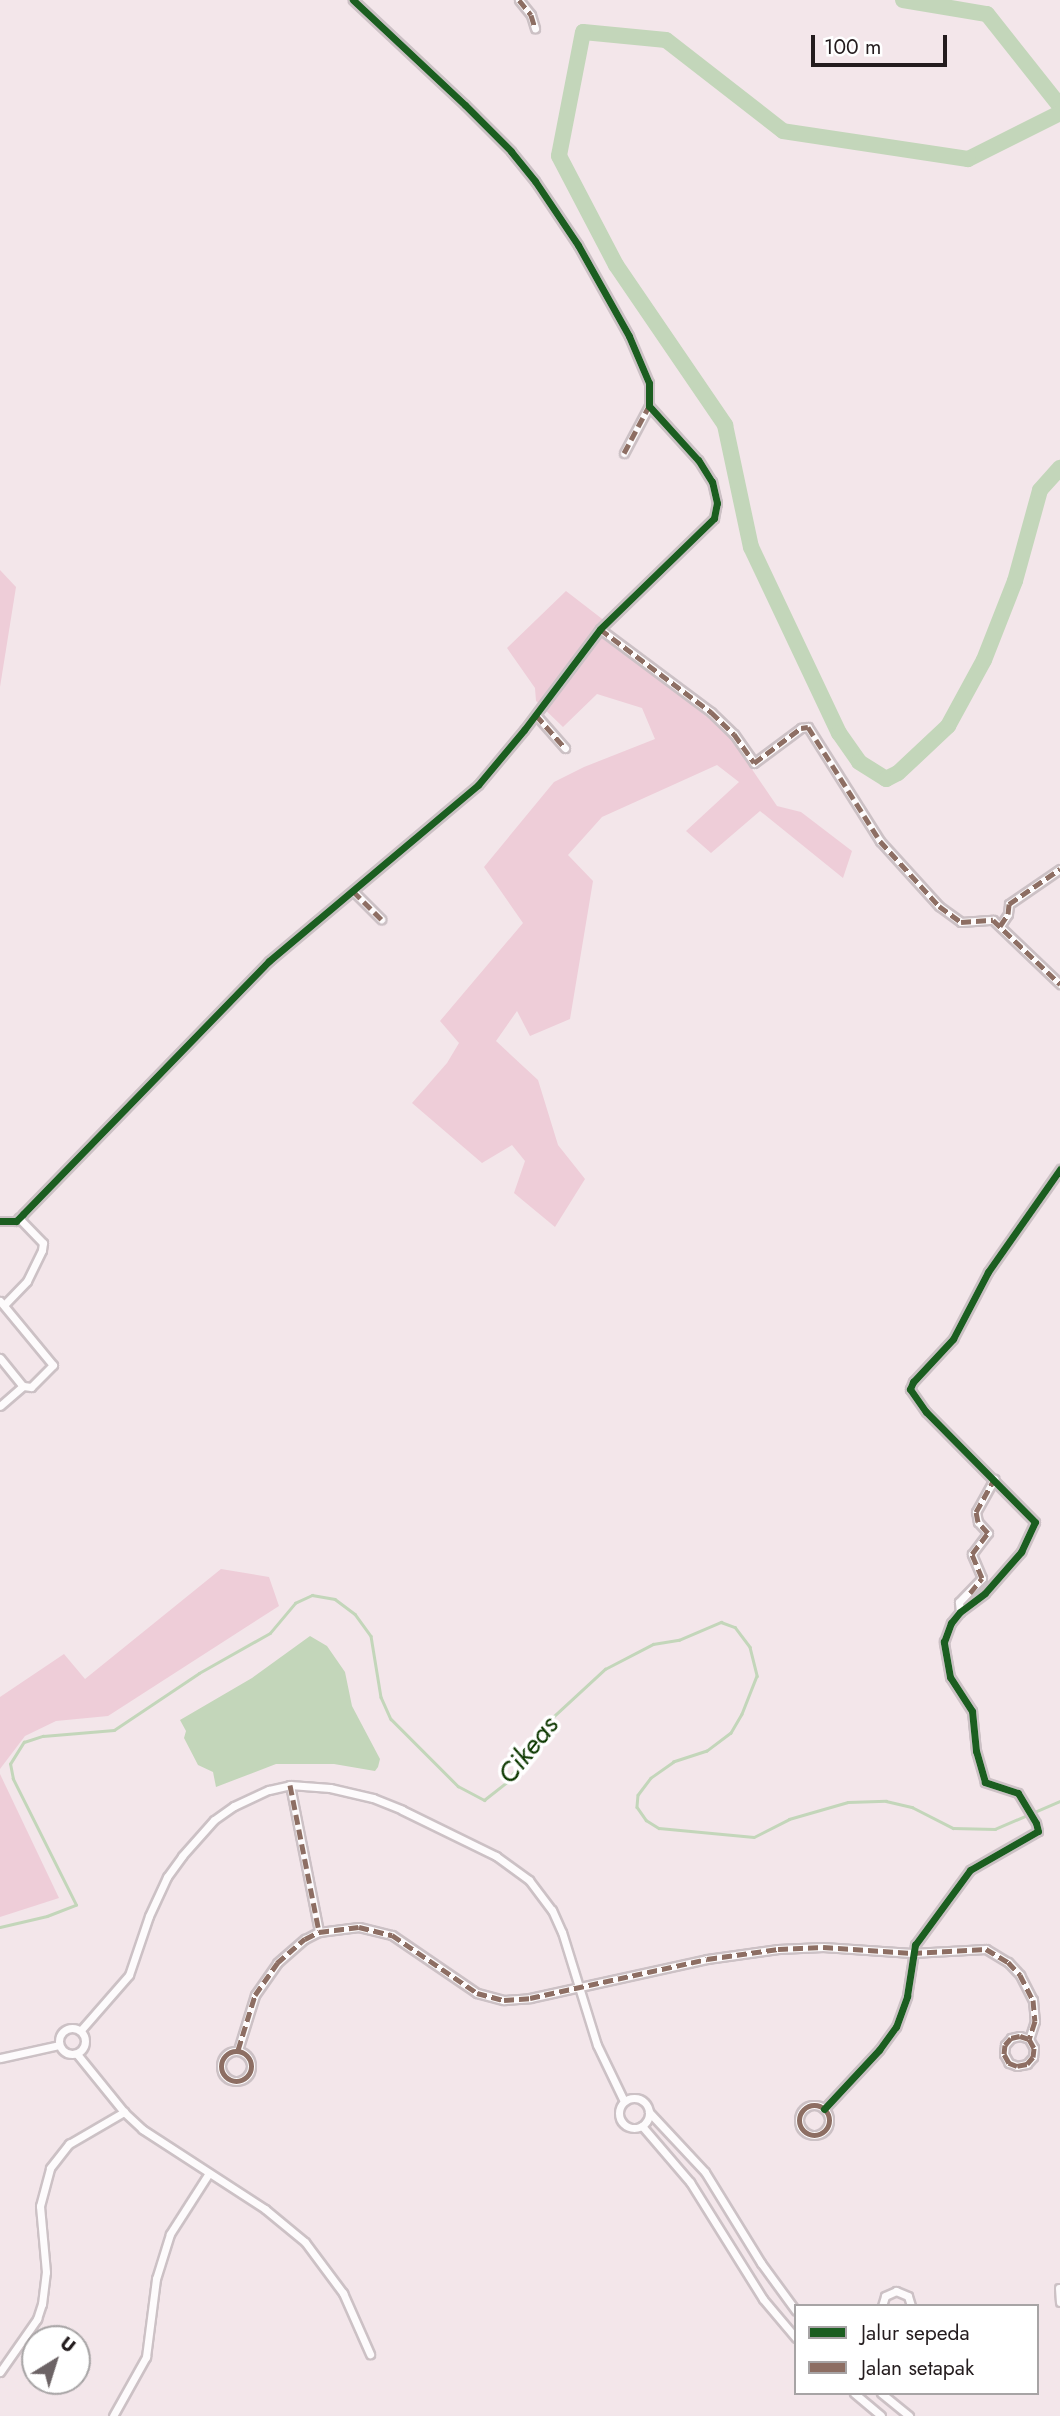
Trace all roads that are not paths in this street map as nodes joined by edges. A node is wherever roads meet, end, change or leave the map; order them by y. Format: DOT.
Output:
graph roads {
  1 [pos="353,0"];
  2 [pos="520,0"];
  3 [pos="535,29"];
  4 [pos="649,406"];
  5 [pos="624,453"];
  6 [pos="600,629"];
  7 [pos="536,715"];
  8 [pos="565,748"];
  9 [pos="1060,869"];
  10 [pos="353,891"];
  11 [pos="381,919"];
  12 [pos="1000,926"];
  13 [pos="1060,984"];
  14 [pos="1060,1169"];
  15 [pos="19,1218"];
  16 [pos="0,1221"];
  17 [pos="2,1303"];
  18 [pos="0,1358"];
  19 [pos="23,1386"];
  20 [pos="0,1406"];
  21 [pos="994,1479"];
  22 [pos="960,1612"];
  23 [pos="290,1784"];
  24 [pos="319,1932"];
  25 [pos="912,1953"];
  26 [pos="580,1987"];
  27 [pos="81,2030"];
  28 [pos="1029,2039"];
  29 [pos="59,2045"];
  30 [pos="237,2050"];
  31 [pos="76,2054"];
  32 [pos="0,2058"];
  33 [pos="624,2101"];
  34 [pos="824,2109"];
  35 [pos="124,2112"];
  36 [pos="649,2112"];
  37 [pos="642,2126"];
  38 [pos="209,2173"];
  39 [pos="1059,2288"];
  40 [pos="1060,2302"];
  41 [pos="883,2304"];
  42 [pos="910,2304"];
  43 [pos="794,2308"];
  44 [pos="794,2336"];
  45 [pos="370,2354"];
  46 [pos="0,2372"];
  47 [pos="856,2395"];
  48 [pos="883,2395"];
  49 [pos="113,2416"];
  50 [pos="881,2416"];
  51 [pos="909,2416"];
  1 -- 4 [label="street"];
  2 -- 3 [label="street"];
  4 -- 5 [label="street"];
  4 -- 6 [label="street"];
  6 -- 7 [label="street"];
  6 -- 12 [label="street"];
  7 -- 8 [label="street"];
  7 -- 10 [label="street"];
  9 -- 12 [label="street"];
  10 -- 11 [label="street"];
  10 -- 15 [label="street"];
  12 -- 13 [label="street"];
  14 -- 21 [label="street"];
  15 -- 16 [label="street"];
  15 -- 17 [label="street"];
  17 -- 19 [label="street"];
  18 -- 19 [label="street"];
  19 -- 20 [label="street"];
  21 -- 22 [label="street"];
  21 -- 22 [label="street"];
  22 -- 25 [label="street"];
  23 -- 24 [label="street"];
  23 -- 26 [label="street"];
  23 -- 27 [label="street"];
  24 -- 26 [label="street"];
  24 -- 30 [label="street"];
  25 -- 26 [label="street"];
  25 -- 28 [label="street"];
  25 -- 34 [label="street"];
  26 -- 33 [label="street"];
  27 -- 29 [label="street"];
  27 -- 31 [label="street"];
  28 -- 28 [label="street"];
  29 -- 31 [label="street"];
  29 -- 32 [label="street"];
  30 -- 30 [label="street"];
  31 -- 35 [label="street"];
  33 -- 36 [label="street"];
  33 -- 37 [label="street"];
  34 -- 34 [label="street"];
  35 -- 38 [label="street"];
  35 -- 46 [label="street"];
  36 -- 37 [label="street"];
  36 -- 43 [label="street"];
  37 -- 44 [label="street"];
  38 -- 45 [label="street"];
  38 -- 49 [label="street"];
  39 -- 40 [label="street"];
  41 -- 42 [label="street"];
  47 -- 50 [label="street"];
  48 -- 51 [label="street"];
}
